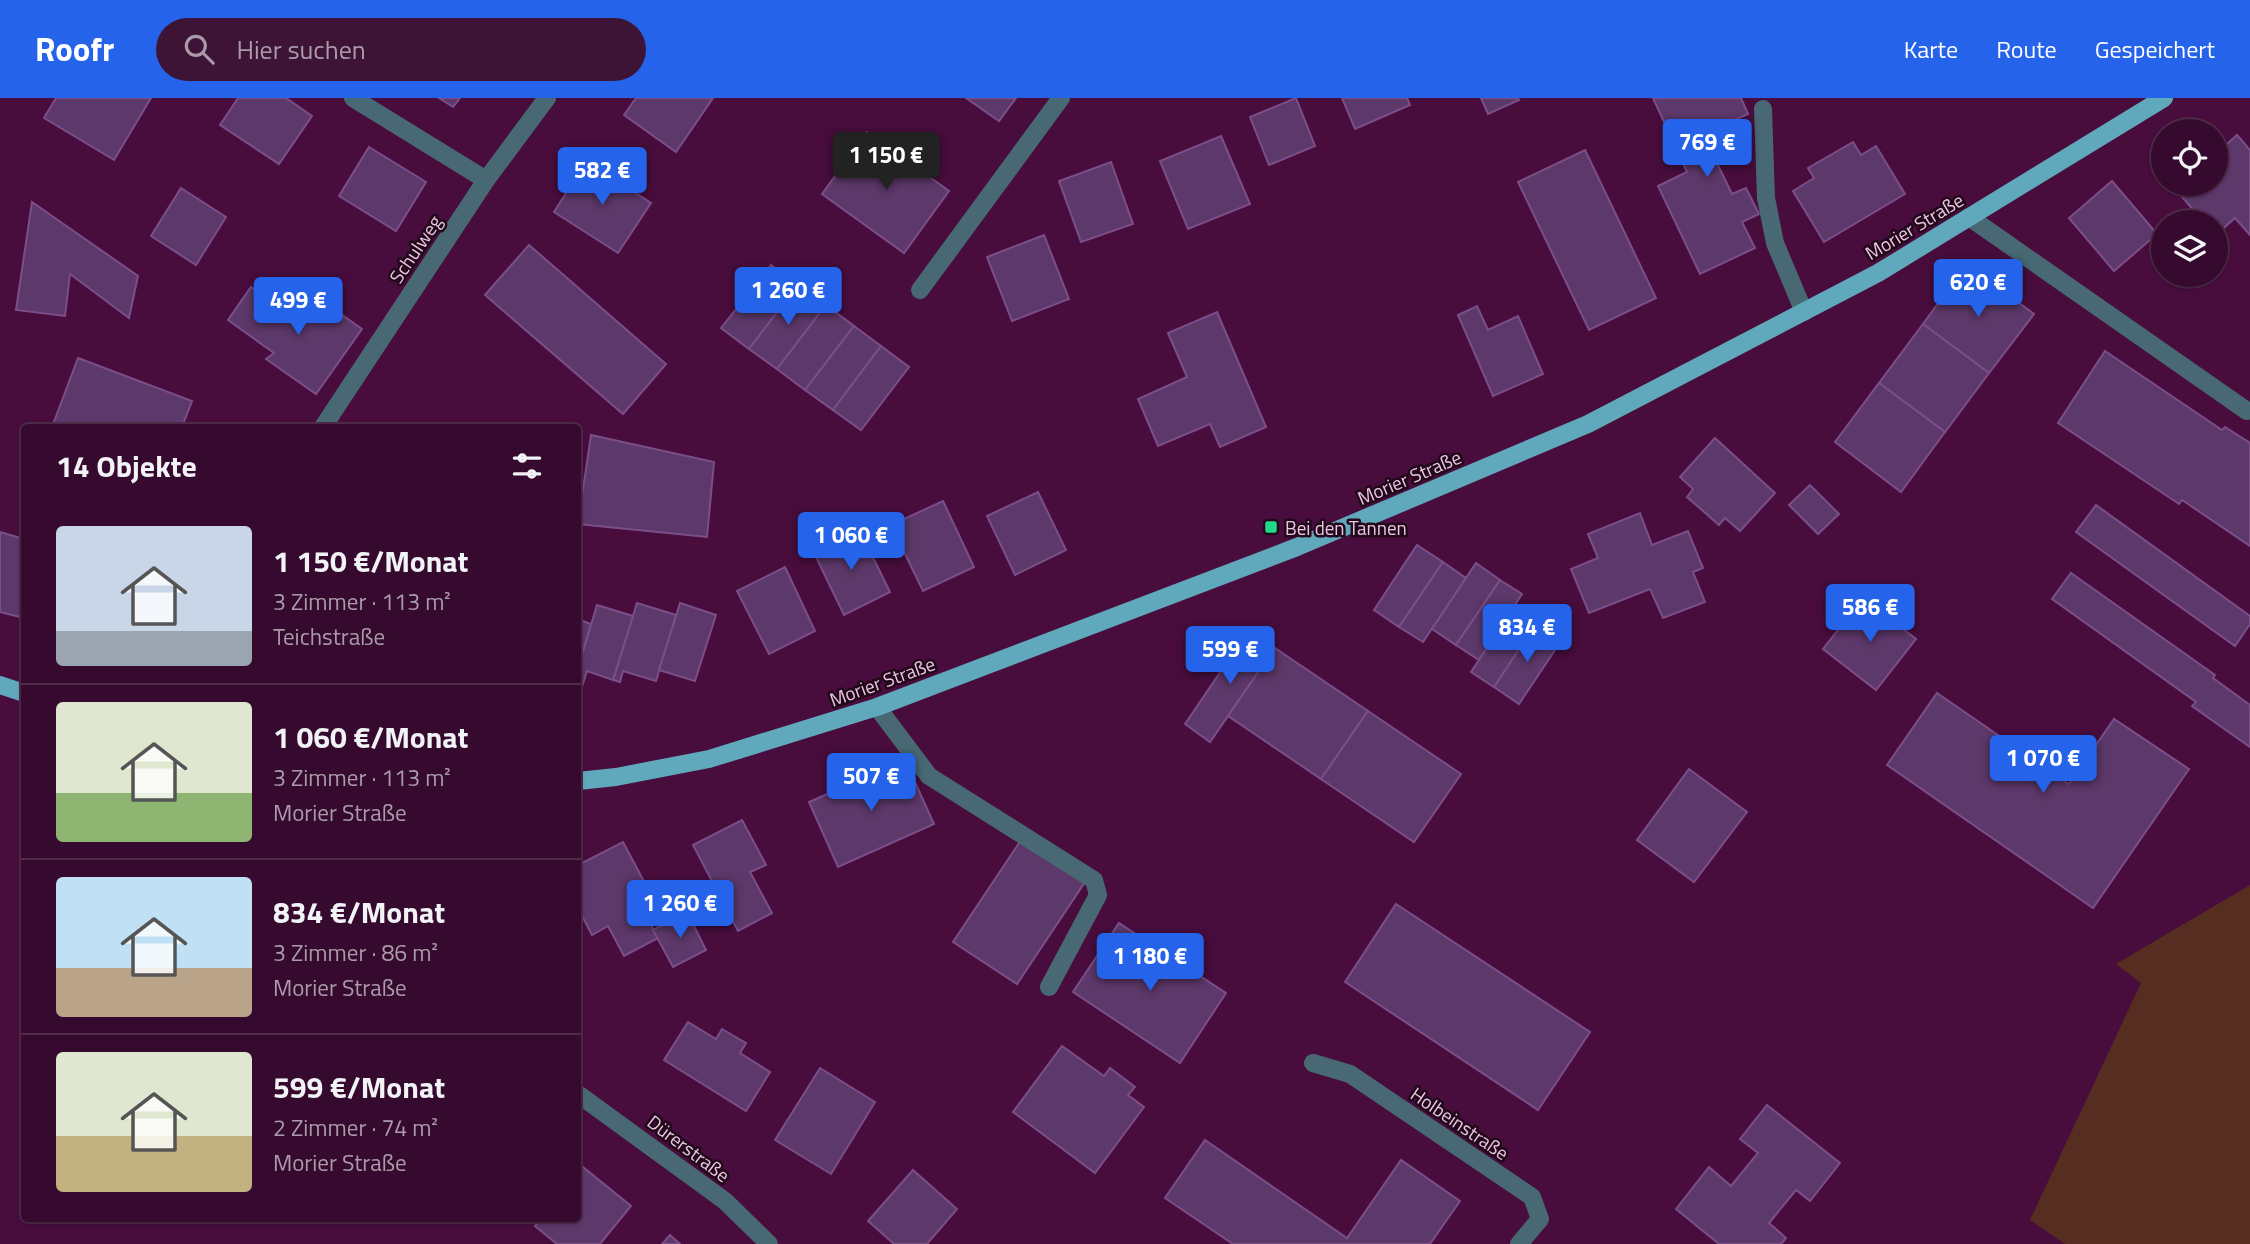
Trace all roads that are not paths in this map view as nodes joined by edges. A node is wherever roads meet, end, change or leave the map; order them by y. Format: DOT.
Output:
graph roads {
  1 [pos="353,98"];
  2 [pos="547,98"];
  3 [pos="1061,98"];
  4 [pos="2164,98"];
  5 [pos="1763,109"];
  6 [pos="486,180"];
  7 [pos="1969,217"];
  8 [pos="920,290"];
  9 [pos="1804,312"];
  10 [pos="2247,411"];
  11 [pos="325,424"];
  12 [pos="0,685"];
  13 [pos="21,693"];
  14 [pos="877,708"];
  15 [pos="581,781"];
  16 [pos="1049,987"];
  17 [pos="1314,1063"];
  18 [pos="581,1096"];
  19 [pos="769,1244"];
  20 [pos="1519,1244"];
  1 -- 6 [label="street"];
  2 -- 6 [label="street, Schulweg"];
  3 -- 8 [label="street"];
  4 -- 7 [label="main road, Morier Straße"];
  5 -- 9 [label="street"];
  6 -- 11 [label="street, Schulweg"];
  7 -- 9 [label="main road, Morier Straße"];
  7 -- 10 [label="street"];
  9 -- 14 [label="main road, Morier Straße"];
  12 -- 13 [label="main road"];
  14 -- 15 [label="main road, Morier Straße"];
  14 -- 16 [label="street"];
  17 -- 20 [label="street, Holbeinstraße"];
  18 -- 19 [label="street, Dürerstraße"];
}
